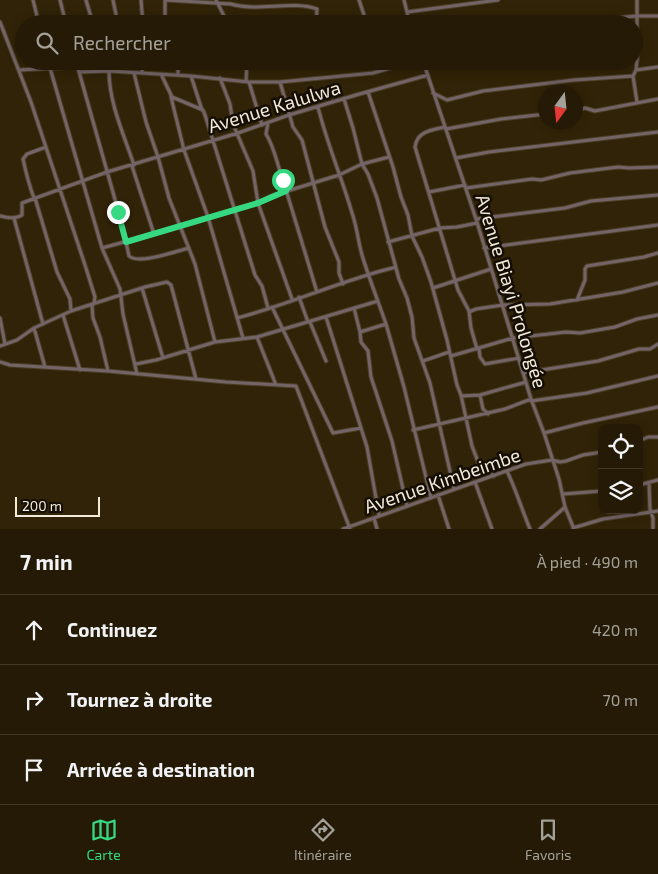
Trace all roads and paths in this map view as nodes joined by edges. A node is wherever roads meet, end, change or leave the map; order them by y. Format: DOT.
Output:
graph roads {
  1 [pos="33,0"];
  2 [pos="60,0"];
  3 [pos="86,0"];
  4 [pos="113,0"];
  5 [pos="140,0"];
  6 [pos="165,0"];
  7 [pos="360,0"];
  8 [pos="404,0"];
  9 [pos="498,0"];
  10 [pos="637,0"];
  11 [pos="217,2"];
  12 [pos="407,12"];
  13 [pos="37,15"];
  14 [pos="64,15"];
  15 [pos="90,15"];
  16 [pos="116,15"];
  17 [pos="142,15"];
  18 [pos="165,15"];
  19 [pos="224,15"];
  20 [pos="317,15"];
  21 [pos="364,15"];
  22 [pos="408,15"];
  23 [pos="637,15"];
  24 [pos="643,16"];
  25 [pos="658,16"];
  26 [pos="0,22"];
  27 [pos="15,60"];
  28 [pos="658,67"];
  29 [pos="643,69"];
  30 [pos="19,70"];
  31 [pos="50,70"];
  32 [pos="142,70"];
  33 [pos="178,70"];
  34 [pos="247,70"];
  35 [pos="383,70"];
  36 [pos="426,70"];
  37 [pos="636,70"];
  38 [pos="109,71"];
  39 [pos="79,72"];
  40 [pos="134,73"];
  41 [pos="142,73"];
  42 [pos="161,74"];
  43 [pos="178,75"];
  44 [pos="191,76"];
  45 [pos="428,76"];
  46 [pos="633,76"];
  47 [pos="220,78"];
  48 [pos="247,82"];
  49 [pos="280,82"];
  50 [pos="368,92"];
  51 [pos="433,93"];
  52 [pos="170,95"];
  53 [pos="344,99"];
  54 [pos="658,99"];
  55 [pos="637,102"];
  56 [pos="318,108"];
  57 [pos="583,108"];
  58 [pos="202,110"];
  59 [pos="289,115"];
  60 [pos="538,115"];
  61 [pos="268,123"];
  62 [pos="262,125"];
  63 [pos="445,128"];
  64 [pos="658,132"];
  65 [pos="238,133"];
  66 [pos="213,140"];
  67 [pos="46,147"];
  68 [pos="184,150"];
  69 [pos="158,157"];
  70 [pos="389,157"];
  71 [pos="455,158"];
  72 [pos="362,164"];
  73 [pos="133,166"];
  74 [pos="658,167"];
  75 [pos="107,172"];
  76 [pos="339,175"];
  77 [pos="83,181"];
  78 [pos="312,183"];
  79 [pos="465,187"];
  80 [pos="58,189"];
  81 [pos="286,191"];
  82 [pos="429,192"];
  83 [pos="658,195"];
  84 [pos="34,198"];
  85 [pos="258,203"];
  86 [pos="234,208"];
  87 [pos="0,216"];
  88 [pos="208,217"];
  89 [pos="14,218"];
  90 [pos="477,221"];
  91 [pos="658,225"];
  92 [pos="181,226"];
  93 [pos="440,228"];
  94 [pos="154,234"];
  95 [pos="412,236"];
  96 [pos="126,242"];
  97 [pos="388,242"];
  98 [pos="102,248"];
  99 [pos="189,248"];
  100 [pos="484,248"];
  101 [pos="658,253"];
  102 [pos="396,267"];
  103 [pos="492,269"];
  104 [pos="368,274"];
  105 [pos="456,280"];
  106 [pos="658,283"];
  107 [pos="343,284"];
  108 [pos="142,288"];
  109 [pos="433,288"];
  110 [pos="317,292"];
  111 [pos="120,296"];
  112 [pos="299,297"];
  113 [pos="292,299"];
  114 [pos="576,300"];
  115 [pos="378,301"];
  116 [pos="94,304"];
  117 [pos="503,305"];
  118 [pos="270,308"];
  119 [pos="354,308"];
  120 [pos="71,311"];
  121 [pos="469,312"];
  122 [pos="63,315"];
  123 [pos="658,316"];
  124 [pos="326,317"];
  125 [pos="0,318"];
  126 [pos="237,318"];
  127 [pos="309,322"];
  128 [pos="43,324"];
  129 [pos="386,324"];
  130 [pos="34,328"];
  131 [pos="284,330"];
  132 [pos="360,332"];
  133 [pos="257,337"];
  134 [pos="243,338"];
  135 [pos="512,338"];
  136 [pos="216,342"];
  137 [pos="5,344"];
  138 [pos="658,344"];
  139 [pos="0,346"];
  140 [pos="478,348"];
  141 [pos="188,351"];
  142 [pos="450,352"];
  143 [pos="451,356"];
  144 [pos="163,358"];
  145 [pos="519,358"];
  146 [pos="326,361"];
  147 [pos="423,361"];
  148 [pos="0,362"];
  149 [pos="136,364"];
  150 [pos="45,367"];
  151 [pos="80,370"];
  152 [pos="108,370"];
  153 [pos="524,373"];
  154 [pos="137,374"];
  155 [pos="658,376"];
  156 [pos="196,379"];
  157 [pos="526,382"];
  158 [pos="276,385"];
  159 [pos="480,395"];
  160 [pos="461,396"];
  161 [pos="531,400"];
  162 [pos="658,407"];
  163 [pos="488,414"];
  164 [pos="467,418"];
  165 [pos="440,424"];
  166 [pos="361,428"];
  167 [pos="413,430"];
  168 [pos="544,434"];
  169 [pos="658,437"];
  170 [pos="643,439"];
  171 [pos="598,453"];
  172 [pos="552,460"];
  173 [pos="507,471"];
  174 [pos="494,476"];
  175 [pos="658,480"];
  176 [pos="475,482"];
  177 [pos="649,483"];
  178 [pos="643,484"];
  179 [pos="454,489"];
  180 [pos="598,491"];
  181 [pos="563,494"];
  182 [pos="438,495"];
  183 [pos="430,498"];
  184 [pos="407,506"];
  185 [pos="565,507"];
  186 [pos="658,511"];
  187 [pos="650,513"];
  188 [pos="380,516"];
  189 [pos="374,518"];
  190 [pos="349,528"];
  191 [pos="574,528"];
  192 [pos="343,529"];
  193 [pos="377,529"];
  194 [pos="450,529"];
  195 [pos="492,529"];
  196 [pos="530,529"];
  197 [pos="540,529"];
  198 [pos="653,529"];
  1 -- 13 [label="street"];
  2 -- 14 [label="street"];
  3 -- 15 [label="street"];
  4 -- 16 [label="street"];
  5 -- 17 [label="street"];
  6 -- 11 [label="street"];
  6 -- 18 [label="street"];
  7 -- 21 [label="street"];
  8 -- 12 [label="street"];
  9 -- 12 [label="street"];
  10 -- 23 [label="street"];
  11 -- 19 [label="street"];
  11 -- 20 [label="street"];
  12 -- 22 [label="street"];
  24 -- 25 [label="street"];
  26 -- 27 [label="street"];
  28 -- 29 [label="street"];
  30 -- 67 [label="street"];
  31 -- 77 [label="street"];
  32 -- 41 [label="street"];
  33 -- 43 [label="street"];
  34 -- 48 [label="street"];
  35 -- 49 [label="street"];
  36 -- 45 [label="street, Avenue Biayi Prolongée"];
  37 -- 46 [label="street"];
  38 -- 39 [label="street"];
  38 -- 40 [label="street"];
  38 -- 73 [label="street"];
  39 -- 75 [label="street"];
  40 -- 41 [label="street"];
  40 -- 69 [label="street"];
  41 -- 42 [label="street"];
  42 -- 43 [label="street"];
  42 -- 52 [label="street"];
  43 -- 44 [label="street"];
  44 -- 47 [label="street"];
  44 -- 58 [label="street"];
  45 -- 50 [label="street, Avenue Kalulwa"];
  45 -- 51 [label="street, Avenue Biayi Prolongée"];
  46 -- 51 [label="street"];
  46 -- 55 [label="street"];
  47 -- 48 [label="street"];
  47 -- 65 [label="street"];
  48 -- 49 [label="street"];
  48 -- 62 [label="street"];
  49 -- 59 [label="street"];
  50 -- 53 [label="street, Avenue Kalulwa"];
  50 -- 70 [label="street"];
  51 -- 63 [label="street, Avenue Biayi Prolongée"];
  52 -- 58 [label="street"];
  52 -- 68 [label="street"];
  53 -- 56 [label="street, Avenue Kalulwa"];
  53 -- 72 [label="street"];
  54 -- 55 [label="street"];
  55 -- 57 [label="street"];
  56 -- 59 [label="street, Avenue Kalulwa"];
  56 -- 76 [label="street"];
  58 -- 66 [label="street"];
  59 -- 61 [label="street, Avenue Kalulwa"];
  59 -- 78 [label="street"];
  60 -- 63 [label="street"];
  61 -- 62 [label="street, Avenue Kalulwa"];
  61 -- 81 [label="street"];
  62 -- 65 [label="street, Avenue Kalulwa"];
  63 -- 71 [label="street, Avenue Biayi Prolongée"];
  63 -- 82 [label="street"];
  64 -- 71 [label="street"];
  65 -- 66 [label="street, Avenue Kalulwa"];
  65 -- 85 [label="street"];
  66 -- 68 [label="street, Avenue Kalulwa"];
  66 -- 86 [label="street"];
  67 -- 80 [label="street"];
  67 -- 84 [label="street"];
  68 -- 69 [label="street, Avenue Kalulwa"];
  68 -- 88 [label="street"];
  69 -- 73 [label="street, Avenue Kalulwa"];
  69 -- 92 [label="street"];
  70 -- 72 [label="street"];
  70 -- 95 [label="street"];
  71 -- 79 [label="street, Avenue Biayi Prolongée"];
  72 -- 76 [label="street"];
  72 -- 97 [label="street"];
  73 -- 75 [label="street, Avenue Kalulwa"];
  73 -- 94 [label="street"];
  74 -- 79 [label="street"];
  75 -- 77 [label="street, Avenue Kalulwa"];
  75 -- 96 [label="street"];
  76 -- 78 [label="street"];
  76 -- 104 [label="street"];
  77 -- 80 [label="street, Avenue Kalulwa"];
  77 -- 98 [label="street"];
  78 -- 81 [label="street"];
  78 -- 107 [label="street"];
  79 -- 82 [label="street"];
  79 -- 90 [label="street, Avenue Biayi Prolongée"];
  80 -- 84 [label="street, Avenue Kalulwa"];
  80 -- 116 [label="street"];
  81 -- 85 [label="street"];
  81 -- 110 [label="street"];
  82 -- 93 [label="street"];
  83 -- 90 [label="street"];
  84 -- 89 [label="street"];
  84 -- 120 [label="street"];
  85 -- 86 [label="street"];
  85 -- 113 [label="street"];
  86 -- 88 [label="street"];
  86 -- 118 [label="street"];
  87 -- 89 [label="street"];
  88 -- 92 [label="street"];
  88 -- 126 [label="street"];
  89 -- 128 [label="street"];
  90 -- 93 [label="street"];
  90 -- 100 [label="street, Avenue Biayi Prolongée"];
  91 -- 100 [label="street"];
  92 -- 94 [label="street"];
  92 -- 99 [label="street"];
  93 -- 95 [label="street"];
  93 -- 105 [label="street"];
  94 -- 96 [label="street"];
  95 -- 97 [label="street"];
  95 -- 109 [label="street"];
  96 -- 98 [label="street"];
  96 -- 99 [label="street"];
  97 -- 102 [label="street"];
  98 -- 111 [label="street"];
  99 -- 136 [label="street"];
  100 -- 103 [label="street, Avenue Biayi Prolongée"];
  101 -- 114 [label="street"];
  102 -- 104 [label="street"];
  102 -- 147 [label="street"];
  103 -- 105 [label="street"];
  103 -- 117 [label="street, Avenue Biayi Prolongée"];
  104 -- 107 [label="street"];
  104 -- 115 [label="street"];
  105 -- 109 [label="street"];
  105 -- 121 [label="street"];
  106 -- 114 [label="street"];
  107 -- 110 [label="street"];
  108 -- 111 [label="street"];
  108 -- 141 [label="street"];
  108 -- 144 [label="street"];
  109 -- 142 [label="street"];
  110 -- 112 [label="street"];
  111 -- 116 [label="street"];
  111 -- 149 [label="street"];
  112 -- 113 [label="street"];
  112 -- 127 [label="street"];
  113 -- 118 [label="street"];
  114 -- 117 [label="street"];
  115 -- 119 [label="street"];
  115 -- 129 [label="street"];
  116 -- 120 [label="street"];
  116 -- 152 [label="street"];
  117 -- 121 [label="street"];
  117 -- 135 [label="street, Avenue Biayi Prolongée"];
  118 -- 126 [label="street"];
  118 -- 131 [label="street"];
  119 -- 124 [label="street"];
  119 -- 132 [label="street"];
  120 -- 122 [label="street"];
  121 -- 140 [label="street"];
  122 -- 128 [label="street"];
  122 -- 151 [label="street"];
  123 -- 135 [label="street"];
  124 -- 127 [label="street"];
  124 -- 166 [label="street"];
  125 -- 137 [label="street"];
  126 -- 134 [label="street"];
  127 -- 131 [label="street"];
  127 -- 146 [label="street"];
  128 -- 130 [label="street"];
  129 -- 132 [label="street"];
  129 -- 167 [label="street"];
  130 -- 137 [label="street"];
  130 -- 150 [label="street"];
  131 -- 133 [label="street"];
  131 -- 166 [label="street"];
  132 -- 184 [label="street"];
  133 -- 134 [label="street"];
  133 -- 158 [label="street"];
  134 -- 136 [label="street"];
  135 -- 140 [label="street"];
  135 -- 145 [label="street, Avenue Biayi Prolongée"];
  136 -- 141 [label="street"];
  137 -- 139 [label="street"];
  138 -- 153 [label="street"];
  140 -- 143 [label="street"];
  140 -- 145 [label="street"];
  141 -- 144 [label="street"];
  141 -- 156 [label="street"];
  142 -- 143 [label="street"];
  142 -- 147 [label="street"];
  143 -- 160 [label="street"];
  144 -- 149 [label="street"];
  145 -- 153 [label="street, Avenue Biayi Prolongée"];
  147 -- 165 [label="street"];
  148 -- 150 [label="street"];
  149 -- 154 [label="street"];
  150 -- 151 [label="street"];
  151 -- 152 [label="street"];
  152 -- 154 [label="street"];
  153 -- 157 [label="street, Avenue Biayi Prolongée"];
  154 -- 156 [label="street"];
  155 -- 161 [label="street"];
  156 -- 158 [label="street"];
  157 -- 159 [label="street"];
  157 -- 161 [label="street, Avenue Biayi Prolongée"];
  158 -- 190 [label="street"];
  159 -- 160 [label="street"];
  159 -- 163 [label="street"];
  160 -- 164 [label="street"];
  161 -- 163 [label="street"];
  161 -- 168 [label="street, Avenue Biayi Prolongée"];
  162 -- 168 [label="street"];
  163 -- 164 [label="street"];
  164 -- 165 [label="street"];
  164 -- 174 [label="street"];
  165 -- 167 [label="street"];
  165 -- 179 [label="street"];
  166 -- 188 [label="street"];
  167 -- 183 [label="street"];
  168 -- 172 [label="street, Avenue Biayi Prolongée"];
  169 -- 170 [label="street"];
  171 -- 172 [label="street, Avenue Kimbeimbe"];
  172 -- 173 [label="street, Avenue Kimbeimbe"];
  172 -- 181 [label="street, Avenue Biayi Prolongée"];
  173 -- 174 [label="street, Avenue Kimbeimbe"];
  173 -- 196 [label="street"];
  174 -- 176 [label="street, Avenue Kimbeimbe"];
  175 -- 177 [label="street"];
  176 -- 179 [label="street, Avenue Kimbeimbe"];
  176 -- 195 [label="street"];
  177 -- 178 [label="street"];
  177 -- 187 [label="street"];
  179 -- 182 [label="street, Avenue Kimbeimbe"];
  180 -- 181 [label="street"];
  181 -- 185 [label="street, Avenue Biayi Prolongée"];
  182 -- 183 [label="street, Avenue Kimbeimbe"];
  182 -- 194 [label="street"];
  183 -- 184 [label="street, Avenue Kimbeimbe"];
  184 -- 188 [label="street, Avenue Kimbeimbe"];
  185 -- 191 [label="street, Avenue Biayi Prolongée"];
  185 -- 197 [label="street"];
  186 -- 187 [label="street"];
  187 -- 191 [label="street"];
  187 -- 198 [label="street"];
  188 -- 189 [label="street, Avenue Kimbeimbe"];
  189 -- 190 [label="street, Avenue Kimbeimbe"];
  189 -- 193 [label="street"];
  190 -- 192 [label="street, Avenue Kimbeimbe"];
}
